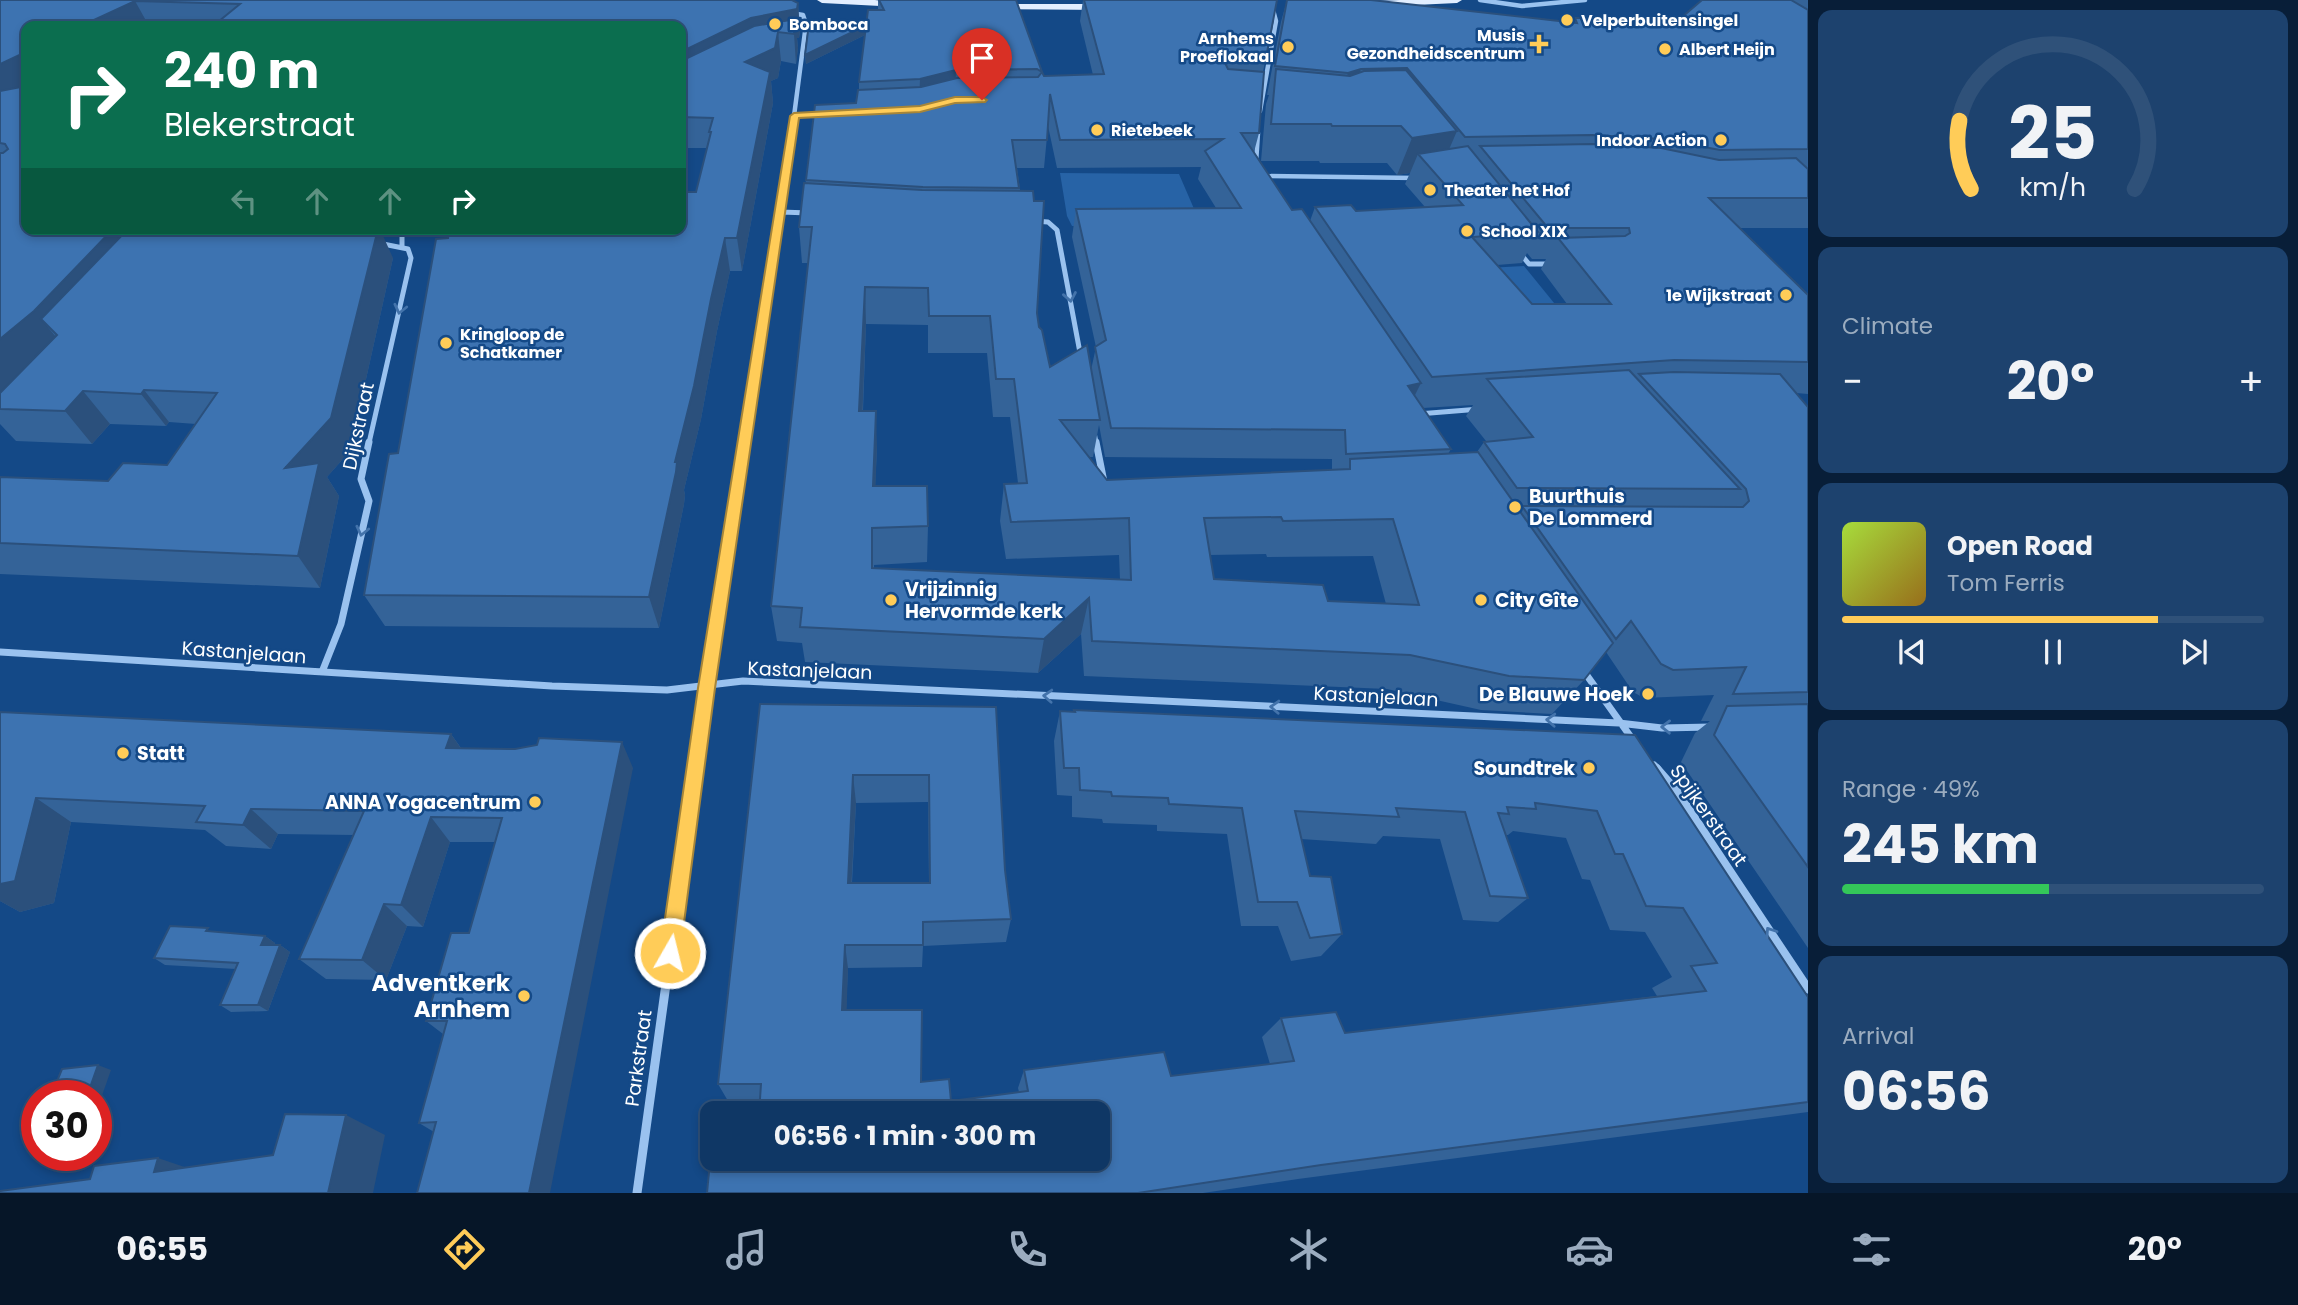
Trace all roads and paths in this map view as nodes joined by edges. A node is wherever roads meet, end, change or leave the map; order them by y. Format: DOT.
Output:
graph roads {
  1 [pos="822,0"];
  2 [pos="1457,0"];
  3 [pos="1480,0"];
  4 [pos="1585,0"];
  5 [pos="1361,4"];
  6 [pos="913,5"];
  7 [pos="1266,5"];
  8 [pos="1284,5"];
  9 [pos="1121,6"];
  10 [pos="979,7"];
  11 [pos="783,12"];
  12 [pos="804,41"];
  13 [pos="792,42"];
  14 [pos="1250,94"];
  15 [pos="1262,97"];
  16 [pos="1275,101"];
  17 [pos="835,115"];
  18 [pos="794,116"];
  19 [pos="1260,176"];
  20 [pos="1417,178"];
  21 [pos="1263,183"];
  22 [pos="781,212"];
  23 [pos="816,213"];
  24 [pos="1026,221"];
  25 [pos="402,235"];
  26 [pos="375,243"];
  27 [pos="1513,244"];
  28 [pos="402,247"];
  29 [pos="1554,264"];
  30 [pos="1082,363"];
  31 [pos="1483,408"];
  32 [pos="1420,424"];
  33 [pos="1094,430"];
  34 [pos="1115,490"];
  35 [pos="0,652"];
  36 [pos="1581,666"];
  37 [pos="322,672"];
  38 [pos="706,688"];
  39 [pos="1619,723"];
  40 [pos="1715,727"];
  41 [pos="1637,745"];
  42 [pos="1645,755"];
  43 [pos="1808,989"];
  44 [pos="637,1193"];
  1 -- 6 [label="main road"];
  2 -- 5 [label="main road"];
  3 -- 4 [label="street"];
  7 -- 8 [label="main road"];
  7 -- 15 [label="street"];
  9 -- 10 [label="main road"];
  11 -- 12 [label="street, Parkstraat"];
  12 -- 13 [label="street"];
  12 -- 18 [label="street, Parkstraat"];
  14 -- 15 [label="street"];
  15 -- 16 [label="street"];
  15 -- 19 [label="street"];
  17 -- 18 [label="street"];
  18 -- 22 [label="street, Parkstraat"];
  19 -- 20 [label="street"];
  19 -- 21 [label="street"];
  22 -- 23 [label="street"];
  22 -- 38 [label="street, Parkstraat"];
  24 -- 30 [label="street, one-way"];
  25 -- 28 [label="street, Dijkstraat"];
  26 -- 28 [label="street"];
  27 -- 29 [label="street"];
  28 -- 37 [label="street, Dijkstraat, one-way"];
  31 -- 32 [label="street"];
  33 -- 34 [label="street"];
  35 -- 37 [label="street, Kastanjelaan"];
  36 -- 39 [label="street"];
  37 -- 38 [label="street, Kastanjelaan"];
  39 -- 38 [label="street, Kastanjelaan, one-way"];
  38 -- 44 [label="street, Parkstraat"];
  40 -- 39 [label="street, Kastanjelaan, one-way"];
  39 -- 41 [label="street"];
  43 -- 42 [label="street, Spijkerstraat, one-way"];
}
